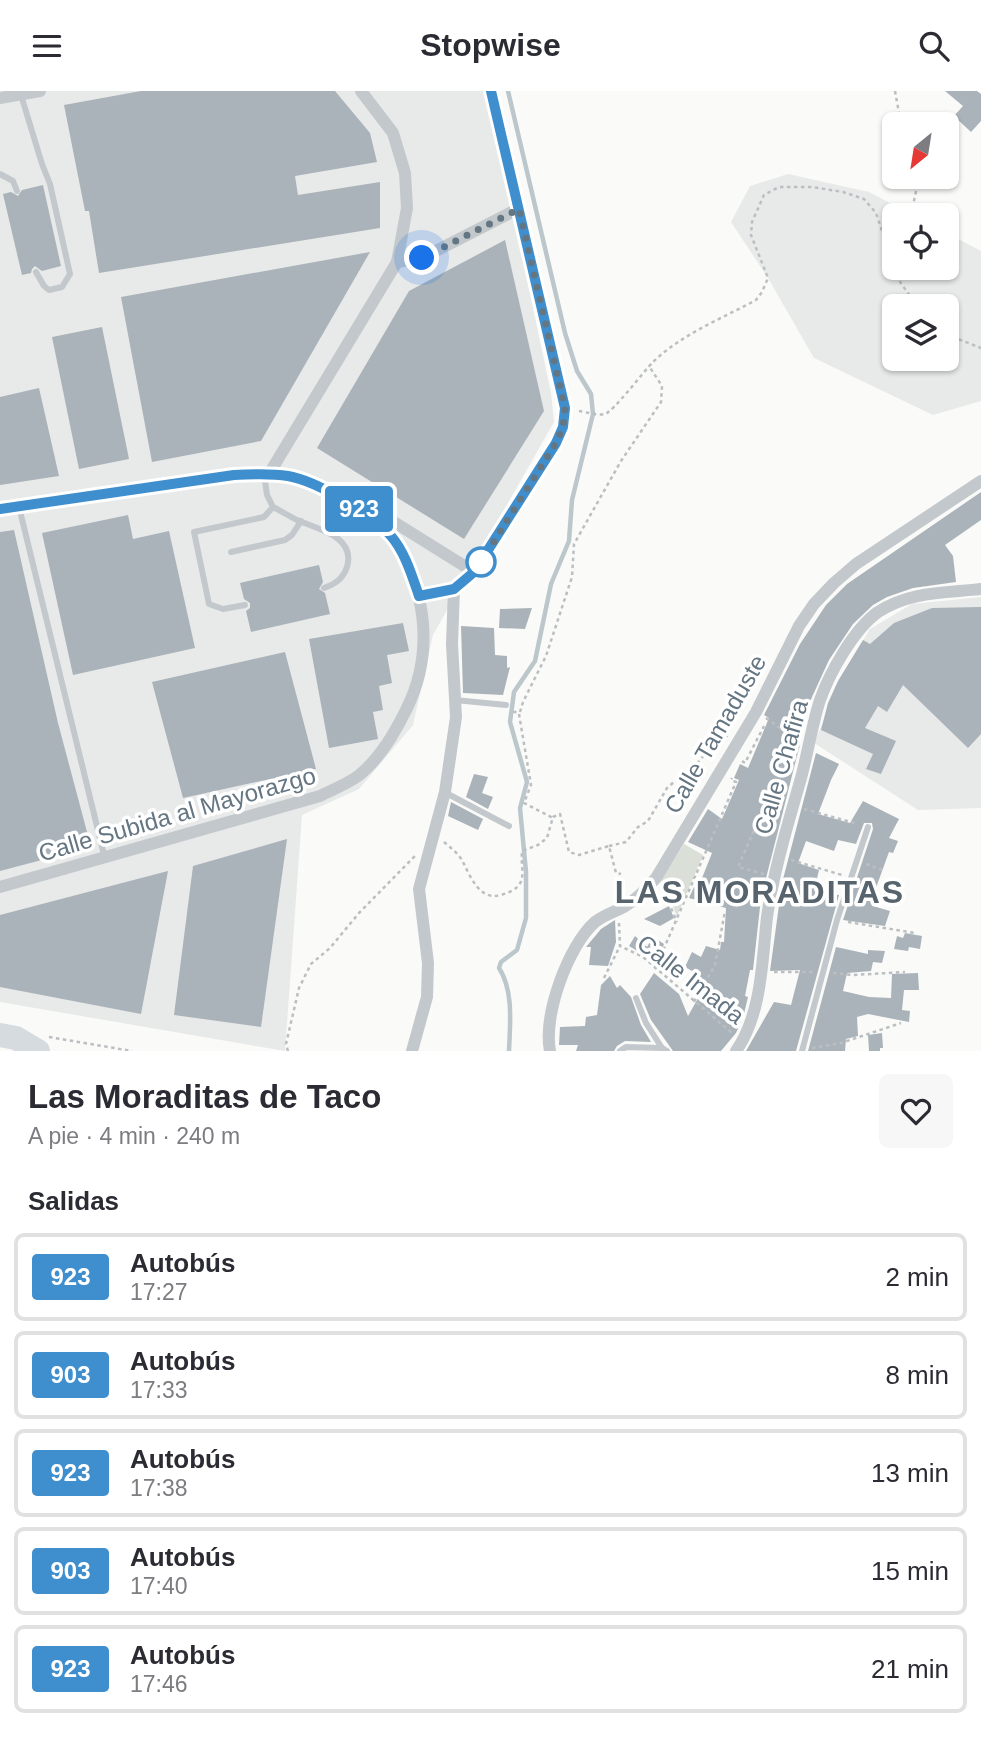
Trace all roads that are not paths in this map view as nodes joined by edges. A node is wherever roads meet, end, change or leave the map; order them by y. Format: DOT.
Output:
graph roads {
  1 [pos="40,91"];
  2 [pos="361,91"];
  3 [pos="491,91"];
  4 [pos="21,95"];
  5 [pos="0,99"];
  6 [pos="0,174"];
  7 [pos="17,191"];
  8 [pos="519,209"];
  9 [pos="397,262"];
  10 [pos="36,272"];
  11 [pos="267,474"];
  12 [pos="981,481"];
  13 [pos="19,507"];
  14 [pos="273,507"];
  15 [pos="0,509"];
  16 [pos="366,513"];
  17 [pos="301,521"];
  18 [pos="231,552"];
  19 [pos="474,572"];
  20 [pos="324,588"];
  21 [pos="454,589"];
  22 [pos="981,589"];
  23 [pos="419,596"];
  24 [pos="245,605"];
  25 [pos="455,700"];
  26 [pos="506,705"];
  27 [pos="444,792"];
  28 [pos="509,826"];
  29 [pos="868,827"];
  30 [pos="104,859"];
  31 [pos="0,887"];
  32 [pos="636,998"];
  33 [pos="0,1035"];
  34 [pos="42,1044"];
  35 [pos="739,1047"];
  36 [pos="664,1049"];
  37 [pos="0,1050"];
  38 [pos="8,1051"];
  39 [pos="412,1051"];
  40 [pos="550,1051"];
  41 [pos="620,1051"];
  42 [pos="802,1051"];
  1 -- 4 [label="street"];
  2 -- 9 [label="street"];
  3 -- 8 [label="street"];
  4 -- 5 [label="street"];
  4 -- 10 [label="lane"];
  6 -- 7 [label="lane"];
  8 -- 9 [label="street"];
  8 -- 19 [label="street"];
  9 -- 11 [label="street"];
  11 -- 13 [label="street, Calle Subida al Mayorazgo"];
  11 -- 14 [label="lane"];
  11 -- 16 [label="street, Calle Subida al Mayorazgo"];
  12 -- 40 [label="street, Calle Tamaduste"];
  13 -- 15 [label="street, Calle Subida al Mayorazgo"];
  13 -- 30 [label="lane"];
  14 -- 17 [label="lane"];
  14 -- 24 [label="lane"];
  16 -- 19 [label="street"];
  16 -- 23 [label="street, Calle Subida al Mayorazgo"];
  17 -- 18 [label="lane"];
  17 -- 20 [label="lane"];
  19 -- 21 [label="street"];
  21 -- 23 [label="street"];
  21 -- 25 [label="street"];
  22 -- 35 [label="street, Calle Chafira"];
  23 -- 30 [label="street, Calle Subida al Mayorazgo"];
  25 -- 26 [label="lane"];
  25 -- 27 [label="street"];
  27 -- 28 [label="lane"];
  27 -- 39 [label="street"];
  29 -- 42 [label="lane"];
  30 -- 31 [label="street, Calle Subida al Mayorazgo"];
  32 -- 36 [label="lane"];
  33 -- 34 [label="highway"];
  36 -- 41 [label="lane"];
  37 -- 38 [label="highway"];
}
